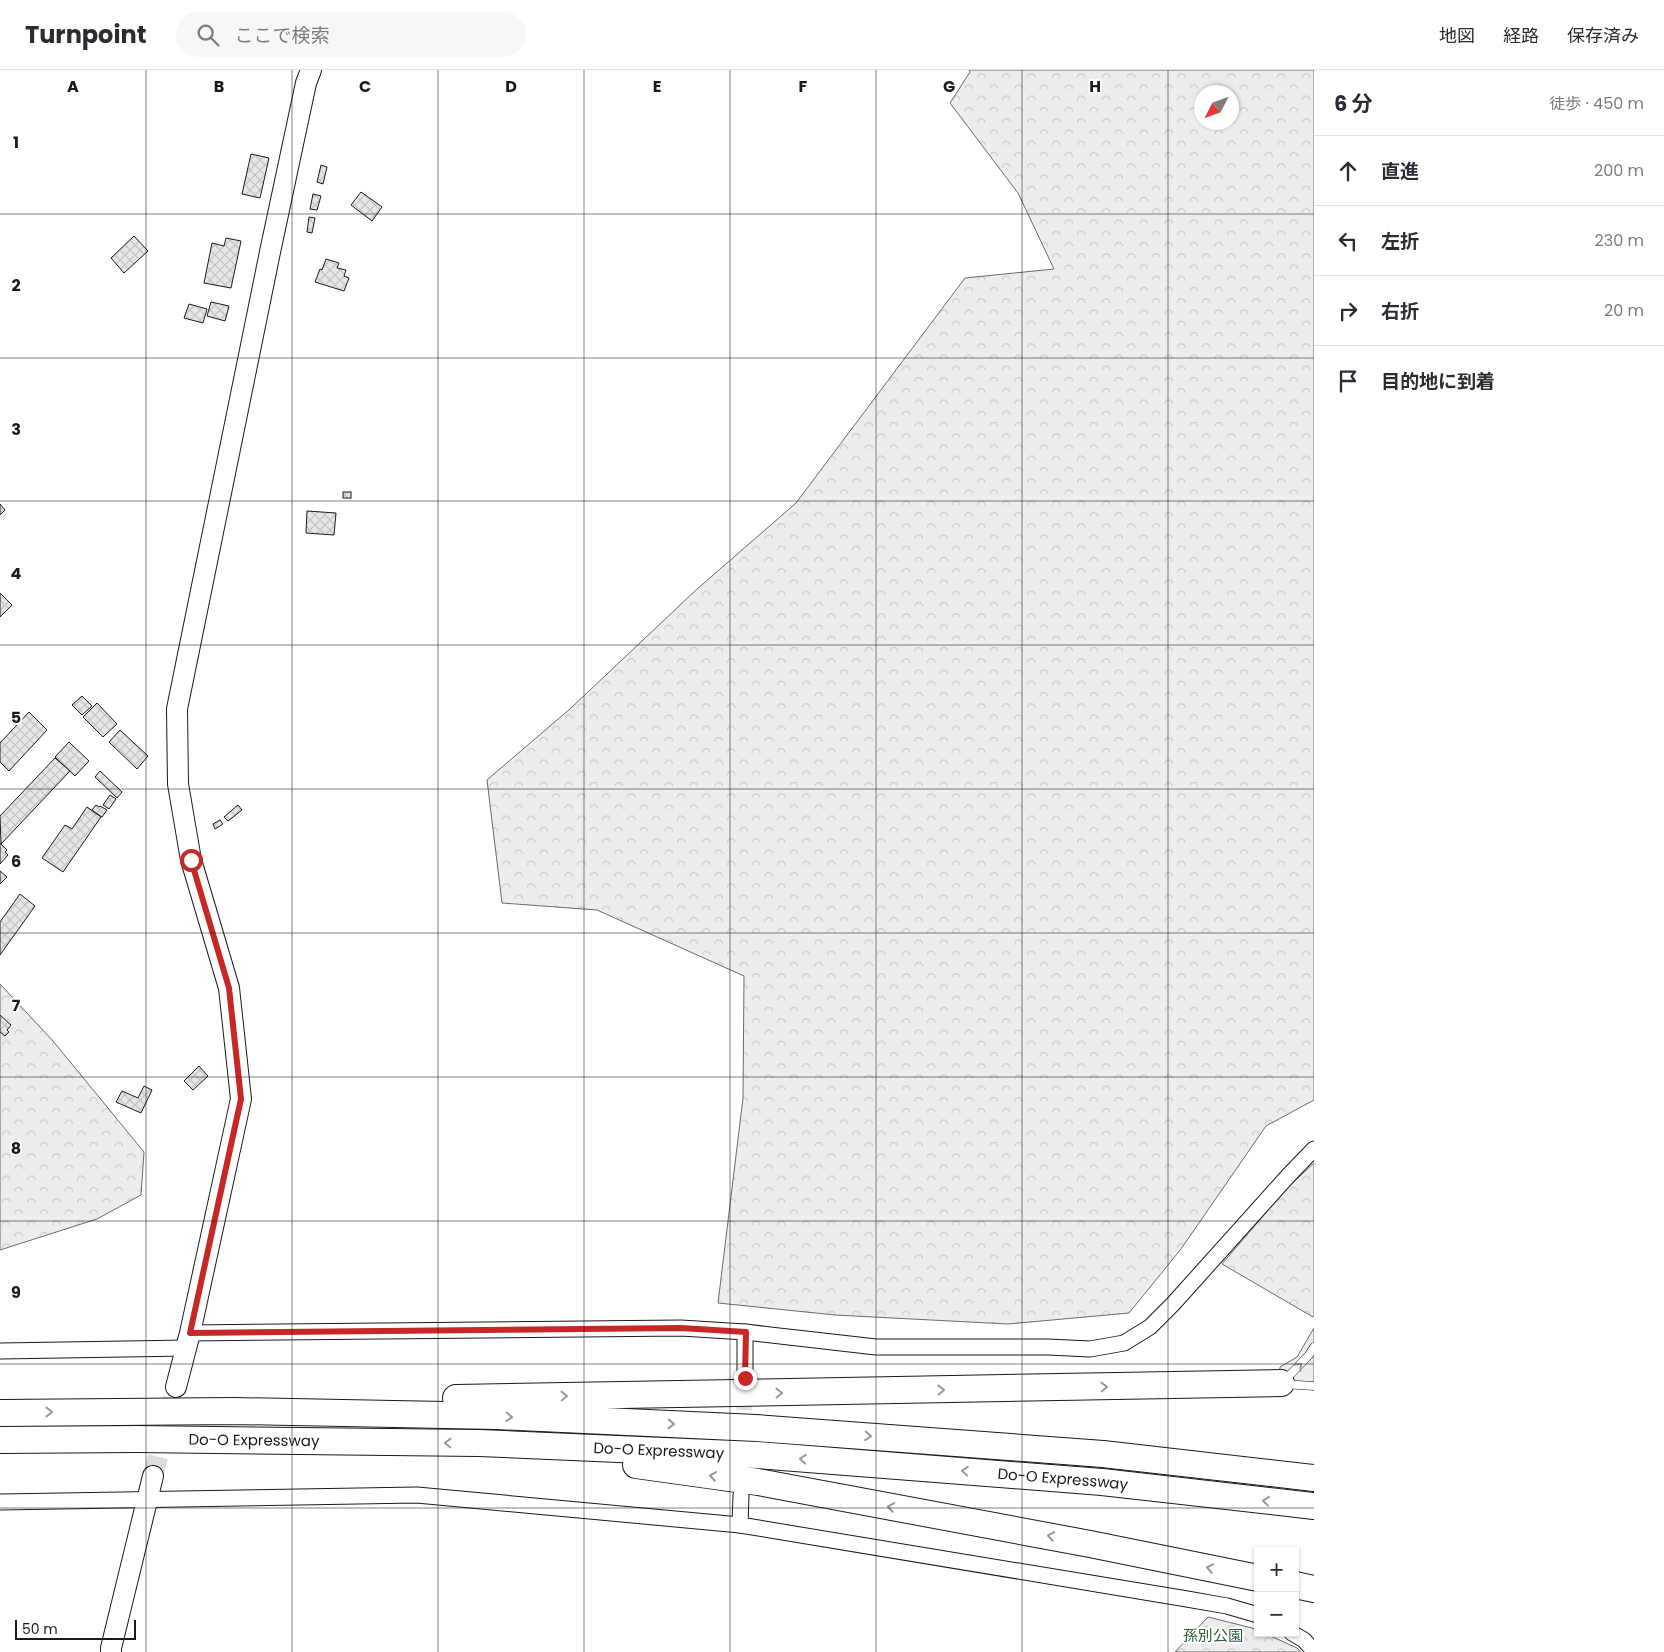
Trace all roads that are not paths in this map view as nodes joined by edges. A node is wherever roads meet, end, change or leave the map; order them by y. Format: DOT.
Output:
graph roads {
  1 [pos="311,70"];
  2 [pos="1314,1149"];
  3 [pos="746,1332"];
  4 [pos="188,1341"];
  5 [pos="1314,1347"];
  6 [pos="0,1351"];
  7 [pos="745,1378"];
  8 [pos="1282,1383"];
  9 [pos="1314,1386"];
  10 [pos="176,1387"];
  11 [pos="235,1411"];
  12 [pos="0,1413"];
  13 [pos="0,1440"];
  14 [pos="478,1444"];
  15 [pos="153,1476"];
  16 [pos="1314,1478"];
  17 [pos="741,1495"];
  18 [pos="148,1500"];
  19 [pos="0,1502"];
  20 [pos="1314,1506"];
  21 [pos="740,1525"];
  22 [pos="1254,1577"];
  23 [pos="1299,1586"];
  24 [pos="1314,1589"];
  25 [pos="1254,1615"];
  26 [pos="1299,1637"];
  27 [pos="1314,1650"];
  28 [pos="111,1652"];
  1 -- 4 [label="street"];
  2 -- 3 [label="street"];
  3 -- 4 [label="street"];
  3 -- 7 [label="street"];
  4 -- 6 [label="street"];
  4 -- 10 [label="street"];
  8 -- 5 [label="lane, one-way"];
  8 -- 9 [label="lane"];
  11 -- 8 [label="highway, one-way"];
  12 -- 11 [label="highway, Do-O Expressway, one-way"];
  11 -- 16 [label="highway, Do-O Expressway, one-way"];
  14 -- 13 [label="highway, Do-O Expressway, one-way"];
  20 -- 14 [label="highway, Do-O Expressway, one-way"];
  22 -- 14 [label="highway, one-way"];
  15 -- 18 [label="street"];
  17 -- 21 [label="street"];
  18 -- 19 [label="street"];
  18 -- 21 [label="street"];
  18 -- 28 [label="street"];
  21 -- 25 [label="street"];
  23 -- 24 [label="highway"];
  26 -- 27 [label="street"];
}
